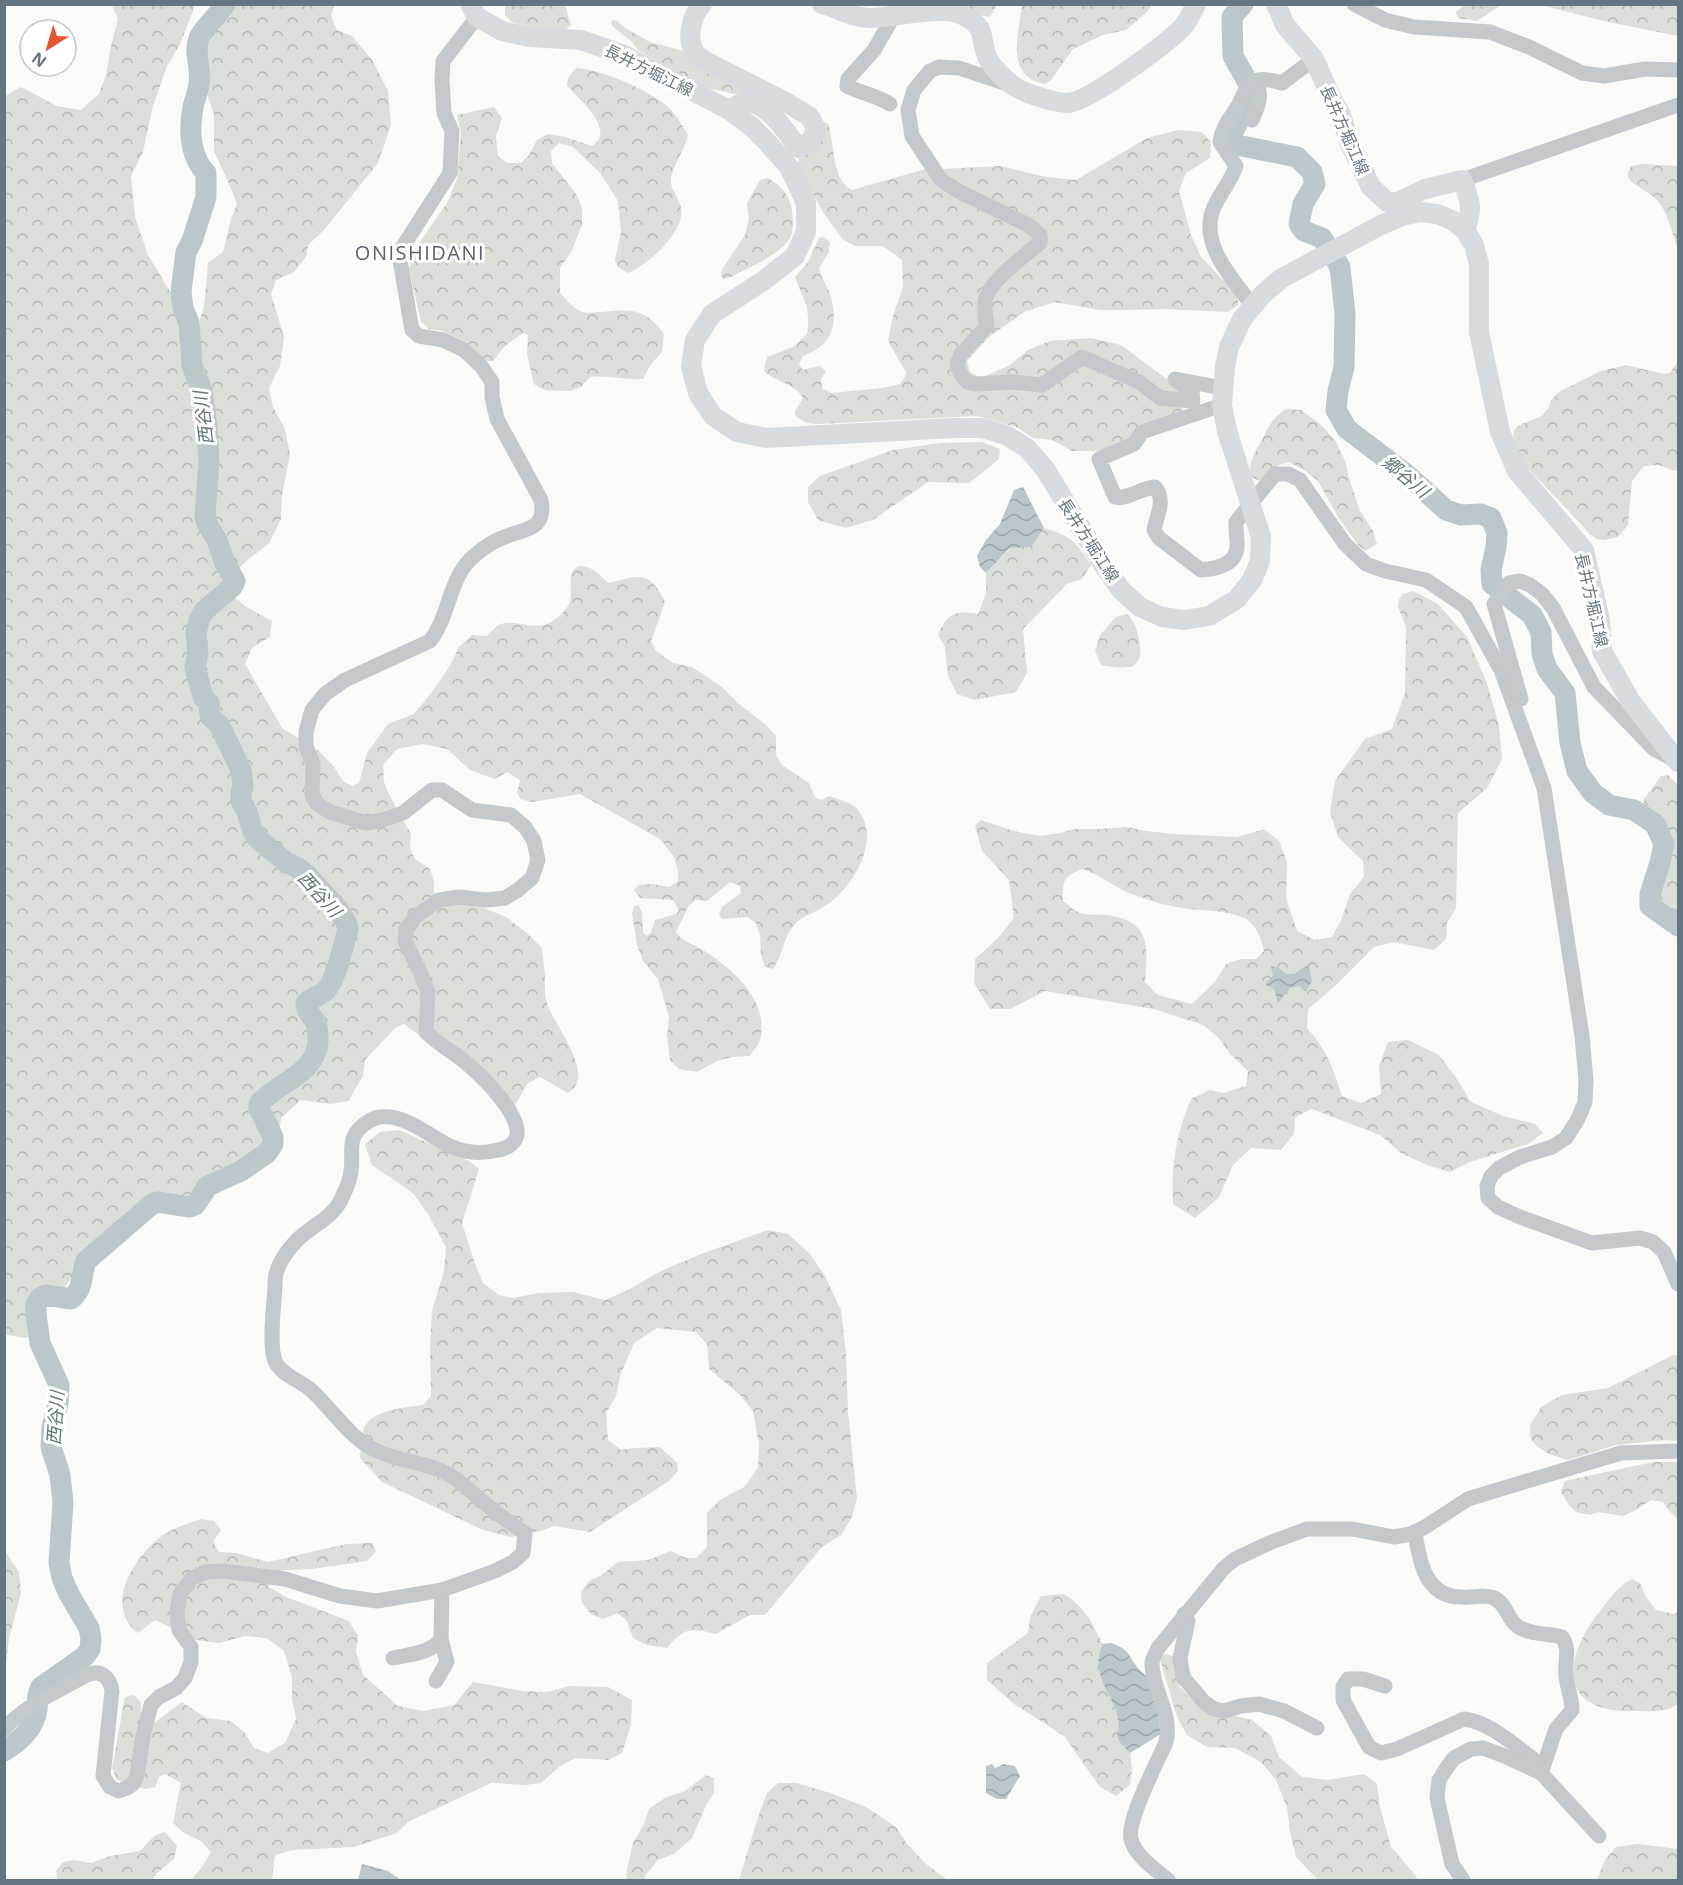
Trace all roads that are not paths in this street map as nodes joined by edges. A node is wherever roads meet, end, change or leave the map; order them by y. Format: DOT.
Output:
graph roads {
  1 [pos="702,4"];
  2 [pos="822,4"];
  3 [pos="1196,4"];
  4 [pos="1276,4"];
  5 [pos="1354,4"];
  6 [pos="474,11"];
  7 [pos="893,17"];
  8 [pos="1314,59"];
  9 [pos="1678,70"];
  10 [pos="1255,81"];
  11 [pos="1013,86"];
  12 [pos="890,104"];
  13 [pos="1678,105"];
  14 [pos="729,110"];
  15 [pos="1252,120"];
  16 [pos="798,148"];
  17 [pos="789,167"];
  18 [pos="1462,180"];
  19 [pos="1465,230"];
  20 [pos="1252,305"];
  21 [pos="1222,397"];
  22 [pos="1252,503"];
  23 [pos="1520,722"];
  24 [pos="1678,762"];
  25 [pos="1678,1284"];
  26 [pos="1678,1451"];
  27 [pos="1414,1532"];
  28 [pos="442,1590"];
  29 [pos="1184,1614"];
  30 [pos="441,1639"];
  31 [pos="393,1658"];
  32 [pos="436,1681"];
  33 [pos="1385,1686"];
  34 [pos="1317,1728"];
  35 [pos="4,1729"];
  36 [pos="1542,1770"];
  37 [pos="1599,1836"];
  38 [pos="1168,1881"];
  39 [pos="1462,1881"];
  1 -- 16 [label="main road, 長井方堀江線"];
  2 -- 7 [label="main road"];
  3 -- 11 [label="main road"];
  4 -- 8 [label="main road, 長井方堀江線"];
  5 -- 9 [label="street"];
  6 -- 14 [label="main road, 長井方堀江線"];
  6 -- 28 [label="street"];
  7 -- 11 [label="main road"];
  7 -- 12 [label="street"];
  8 -- 10 [label="street"];
  8 -- 18 [label="main road, 長井方堀江線"];
  10 -- 15 [label="street"];
  10 -- 20 [label="street"];
  11 -- 21 [label="street"];
  13 -- 18 [label="street"];
  14 -- 16 [label="main road"];
  14 -- 17 [label="main road, 長井方堀江線"];
  16 -- 17 [label="main road, 長井方堀江線"];
  17 -- 22 [label="main road, 長井方堀江線"];
  18 -- 19 [label="main road"];
  19 -- 20 [label="main road, 長井方堀江線"];
  19 -- 24 [label="main road, 長井方堀江線"];
  20 -- 21 [label="main road, 長井方堀江線"];
  21 -- 22 [label="main road, 長井方堀江線"];
  21 -- 22 [label="street"];
  22 -- 23 [label="street"];
  23 -- 24 [label="street"];
  23 -- 25 [label="street"];
  26 -- 27 [label="street"];
  27 -- 29 [label="street"];
  27 -- 36 [label="street"];
  28 -- 30 [label="street"];
  28 -- 35 [label="street"];
  29 -- 34 [label="street"];
  29 -- 38 [label="street"];
  30 -- 31 [label="street"];
  30 -- 32 [label="street"];
  33 -- 36 [label="street"];
  36 -- 37 [label="street"];
  36 -- 39 [label="street"];
}
